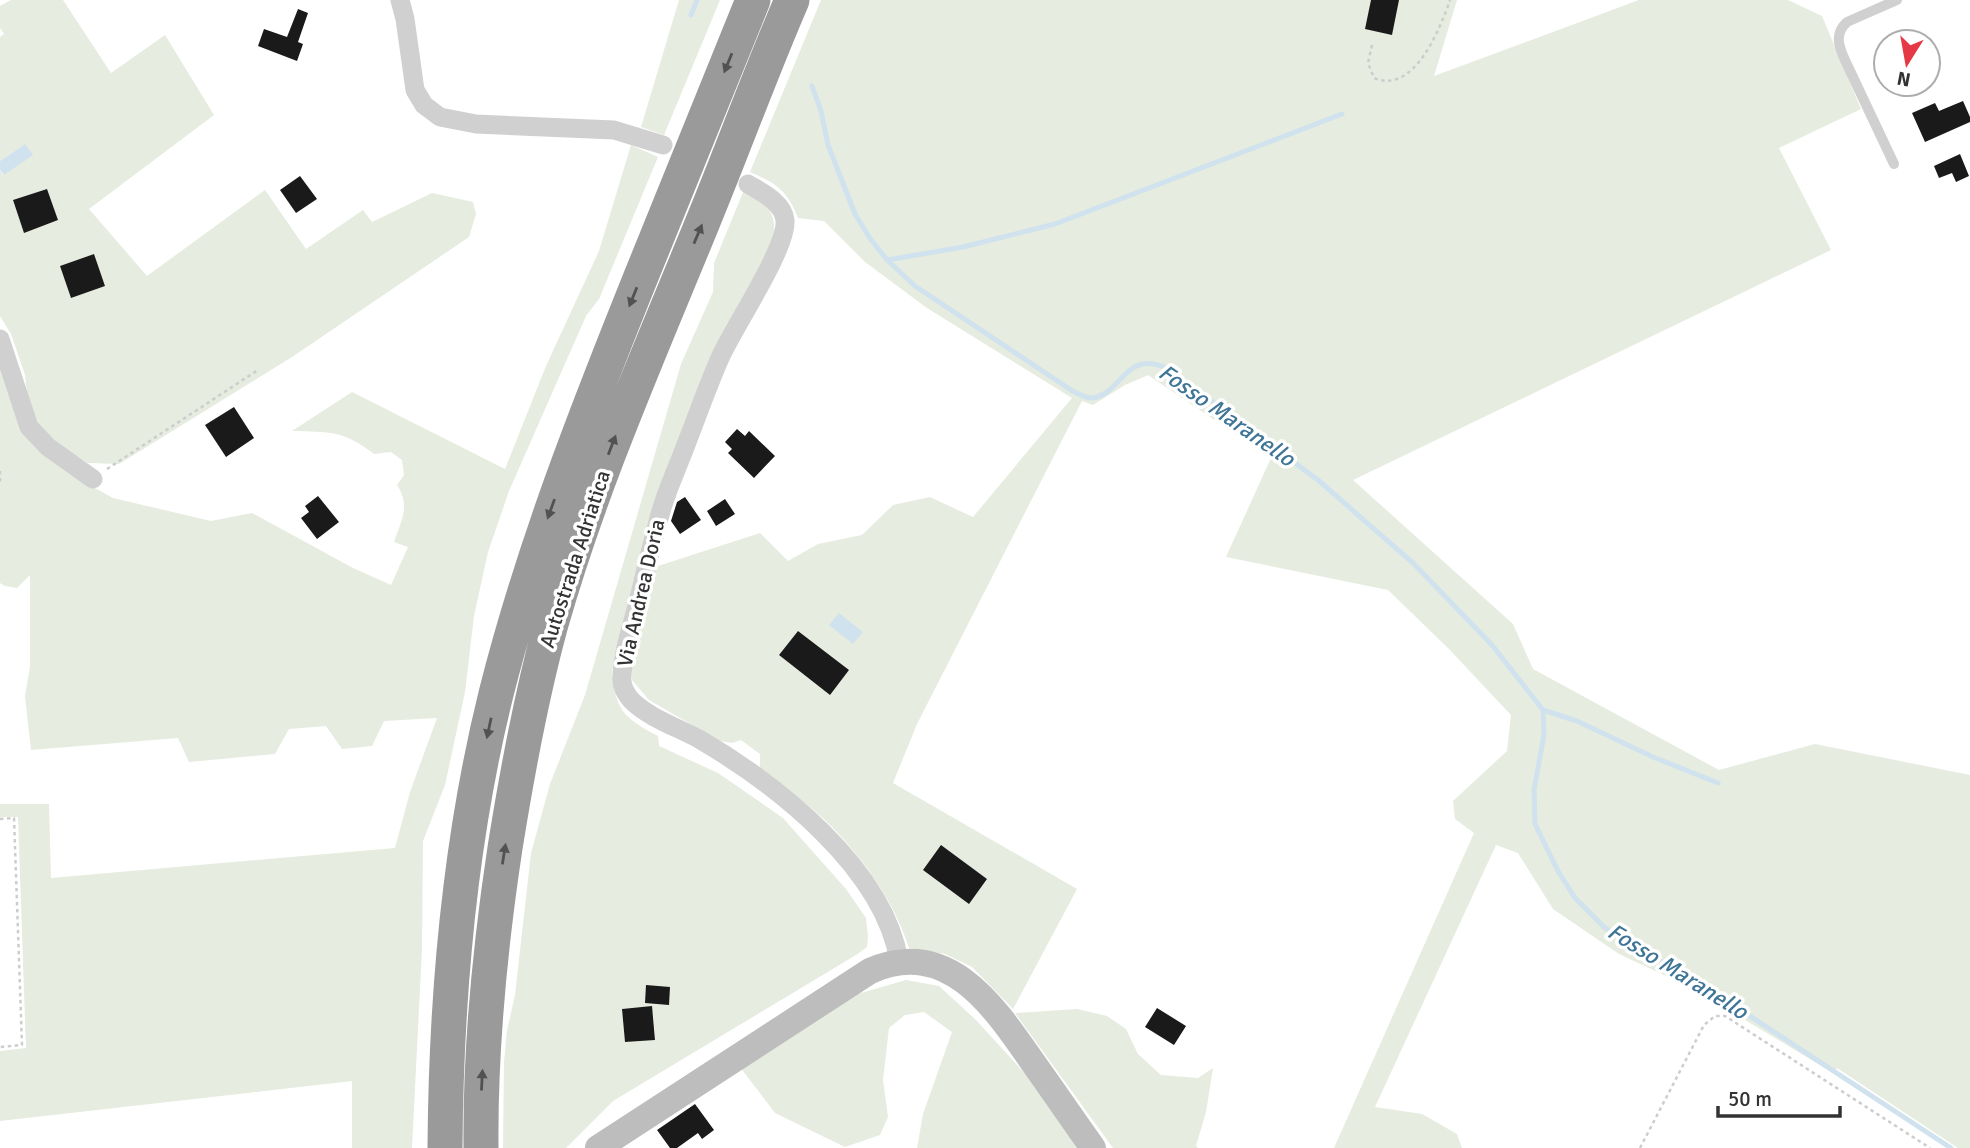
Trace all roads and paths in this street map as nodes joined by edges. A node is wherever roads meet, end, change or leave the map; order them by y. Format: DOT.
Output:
graph roads {
  1 [pos="400,0"];
  2 [pos="753,0"];
  3 [pos="792,0"];
  4 [pos="1450,0"];
  5 [pos="1897,0"];
  6 [pos="1372,46"];
  7 [pos="663,145"];
  8 [pos="1894,164"];
  9 [pos="748,184"];
  10 [pos="0,340"];
  11 [pos="258,370"];
  12 [pos="0,471"];
  13 [pos="93,479"];
  14 [pos="0,484"];
  15 [pos="0,819"];
  16 [pos="899,961"];
  17 [pos="0,1047"];
  18 [pos="445,1148"];
  19 [pos="481,1148"];
  20 [pos="598,1148"];
  21 [pos="1093,1148"];
  22 [pos="1640,1148"];
  23 [pos="1930,1148"];
  1 -- 7 [label="street"];
  2 -- 18 [label="highway, Autostrada Adriatica, one-way"];
  19 -- 3 [label="highway, Autostrada Adriatica, one-way"];
  4 -- 6 [label="path"];
  5 -- 8 [label="lane"];
  9 -- 16 [label="street, Via Andrea Doria"];
  10 -- 13 [label="street"];
  11 -- 13 [label="path"];
  12 -- 14 [label="path"];
  15 -- 17 [label="path"];
  16 -- 20 [label="main road"];
  16 -- 21 [label="main road"];
  22 -- 23 [label="path"];
}
